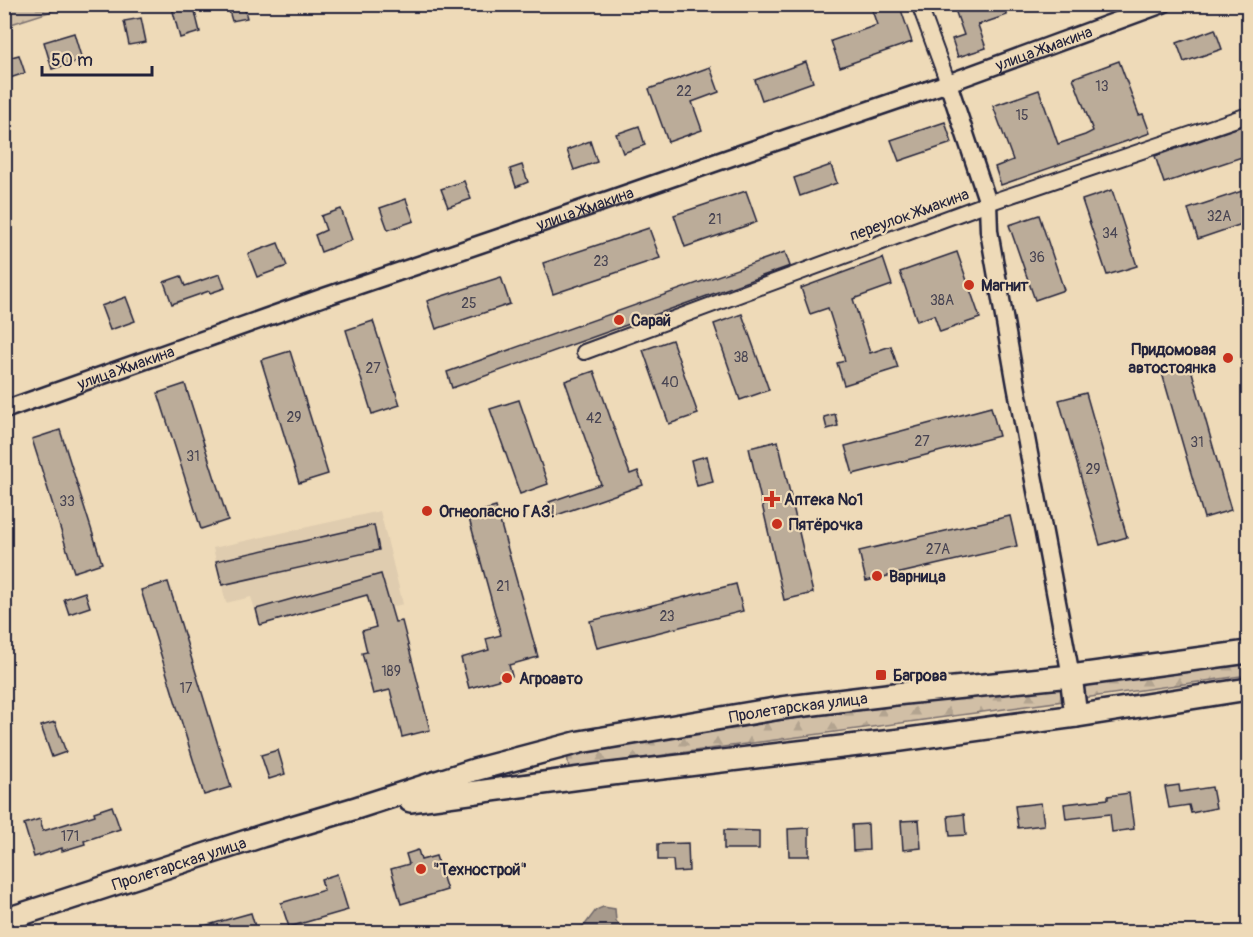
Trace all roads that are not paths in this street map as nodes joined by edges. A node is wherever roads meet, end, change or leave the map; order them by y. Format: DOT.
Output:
graph roads {
  1 [pos="919,4"];
  2 [pos="1163,4"];
  3 [pos="948,83"];
  4 [pos="1248,115"];
  5 [pos="988,203"];
  6 [pos="584,352"];
  7 [pos="4,410"];
  8 [pos="1248,652"];
  9 [pos="1071,676"];
  10 [pos="1248,689"];
  11 [pos="1076,716"];
  12 [pos="552,749"];
  13 [pos="556,781"];
  14 [pos="356,808"];
  15 [pos="4,920"];
  1 -- 3 [label="street"];
  2 -- 3 [label="street, улица Жмакина"];
  3 -- 5 [label="street"];
  3 -- 7 [label="street, улица Жмакина"];
  4 -- 5 [label="street, переулок Жмакина"];
  5 -- 6 [label="street, переулок Жмакина"];
  5 -- 9 [label="street"];
  8 -- 9 [label="main road, Пролетарская улица"];
  9 -- 11 [label="main road"];
  9 -- 12 [label="main road, Пролетарская улица"];
  10 -- 11 [label="main road, Пролетарская улица"];
  11 -- 13 [label="main road, Пролетарская улица"];
  12 -- 13 [label="main road"];
  12 -- 14 [label="main road, Пролетарская улица"];
  13 -- 14 [label="main road, Пролетарская улица"];
  14 -- 15 [label="main road, Пролетарская улица"];
}
